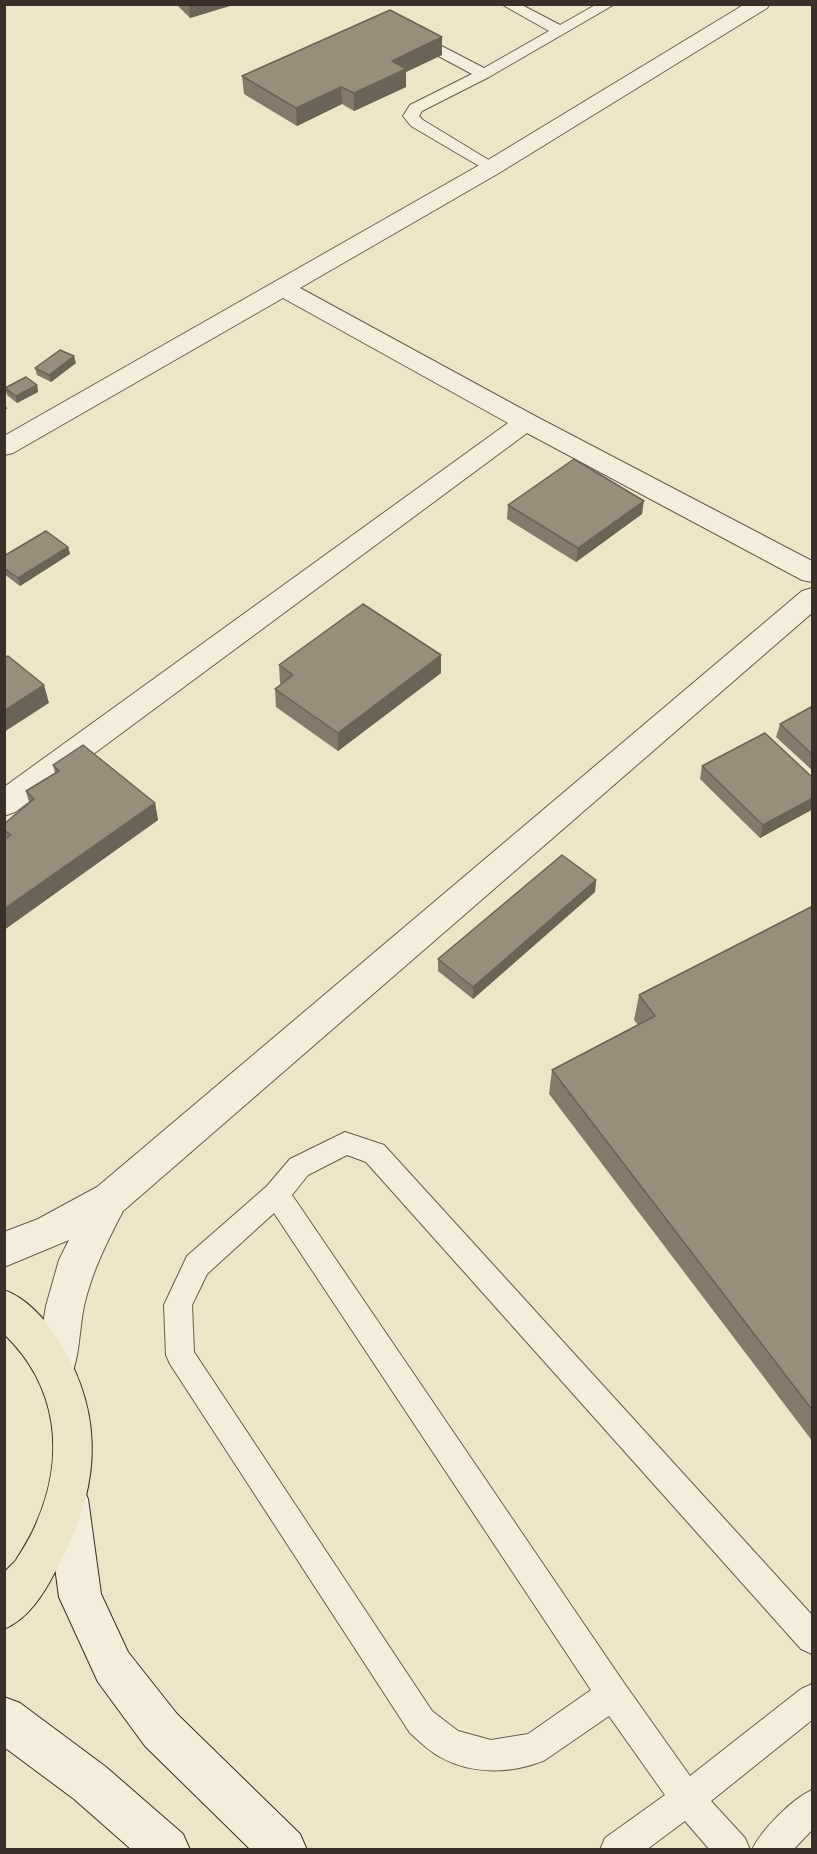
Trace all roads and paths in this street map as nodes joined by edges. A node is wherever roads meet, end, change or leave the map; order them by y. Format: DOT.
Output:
graph roads {
  1 [pos="508,4"];
  2 [pos="608,4"];
  3 [pos="760,4"];
  4 [pos="560,31"];
  5 [pos="423,42"];
  6 [pos="484,74"];
  7 [pos="491,168"];
  8 [pos="283,288"];
  9 [pos="526,422"];
  10 [pos="4,447"];
  11 [pos="813,573"];
  12 [pos="813,598"];
  13 [pos="4,804"];
  14 [pos="276,1194"];
  15 [pos="110,1199"];
  16 [pos="4,1250"];
  17 [pos="4,1308"];
  18 [pos="56,1366"];
  19 [pos="67,1499"];
  20 [pos="4,1608"];
  21 [pos="813,1638"];
  22 [pos="613,1694"];
  23 [pos="813,1700"];
  24 [pos="4,1719"];
  25 [pos="687,1799"];
  26 [pos="813,1807"];
  27 [pos="167,1850"];
  28 [pos="284,1850"];
  29 [pos="617,1850"];
  30 [pos="733,1850"];
  31 [pos="769,1850"];
  1 -- 4 [label="lane"];
  2 -- 4 [label="lane"];
  3 -- 7 [label="street"];
  4 -- 6 [label="lane"];
  5 -- 6 [label="lane"];
  6 -- 7 [label="lane"];
  7 -- 8 [label="street"];
  8 -- 9 [label="street"];
  8 -- 10 [label="street"];
  9 -- 11 [label="street"];
  9 -- 13 [label="street"];
  12 -- 15 [label="street"];
  14 -- 21 [label="lane"];
  14 -- 22 [label="lane"];
  14 -- 22 [label="lane"];
  15 -- 16 [label="street"];
  15 -- 18 [label="street"];
  17 -- 18 [label="main road"];
  18 -- 19 [label="main road"];
  19 -- 20 [label="main road"];
  19 -- 28 [label="street"];
  22 -- 25 [label="lane"];
  23 -- 25 [label="lane"];
  24 -- 27 [label="street"];
  25 -- 29 [label="lane"];
  25 -- 30 [label="lane"];
  26 -- 31 [label="lane"];
}
